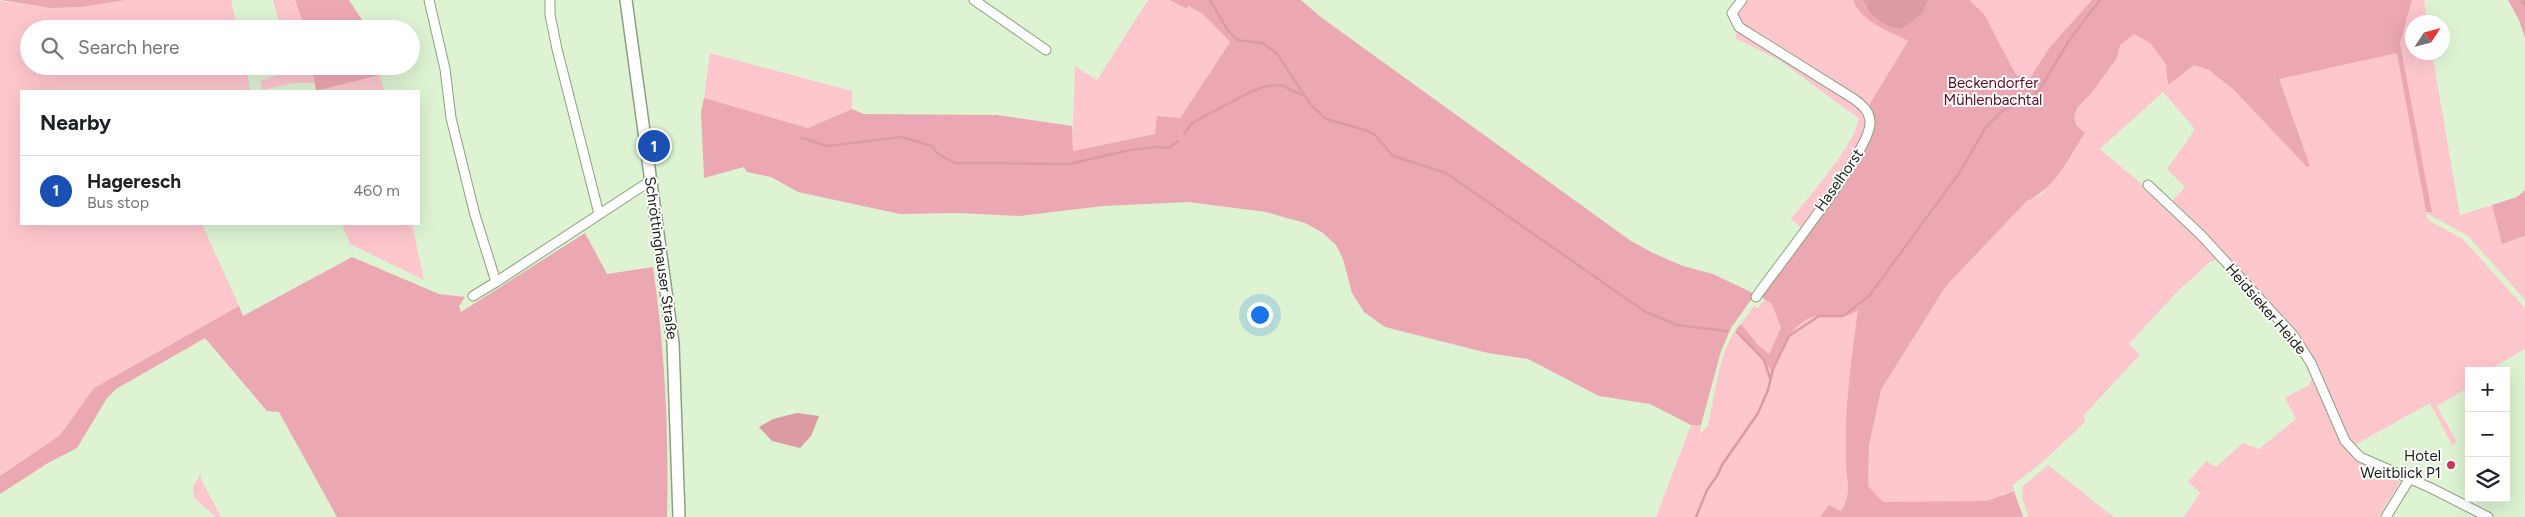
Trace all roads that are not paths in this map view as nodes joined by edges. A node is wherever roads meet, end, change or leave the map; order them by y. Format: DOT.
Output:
graph roads {
  1 [pos="429,0"];
  2 [pos="550,0"];
  3 [pos="626,0"];
  4 [pos="974,0"];
  5 [pos="1742,0"];
  6 [pos="1046,50"];
  7 [pos="652,184"];
  8 [pos="2148,185"];
  9 [pos="600,214"];
  10 [pos="496,282"];
  11 [pos="473,296"];
  12 [pos="1756,296"];
  13 [pos="2410,478"];
  14 [pos="679,517"];
  15 [pos="2386,517"];
  16 [pos="2488,517"];
  1 -- 10 [label="street"];
  2 -- 9 [label="street"];
  3 -- 7 [label="main road, Schröttinghauser Straße"];
  4 -- 6 [label="street"];
  5 -- 12 [label="street, Haselhorst"];
  7 -- 9 [label="street"];
  7 -- 14 [label="main road, Schröttinghauser Straße"];
  8 -- 13 [label="street, Heidsieker Heide"];
  9 -- 10 [label="street"];
  10 -- 11 [label="street"];
  13 -- 15 [label="street"];
  13 -- 16 [label="street, Heidsieker Heide"];
}
